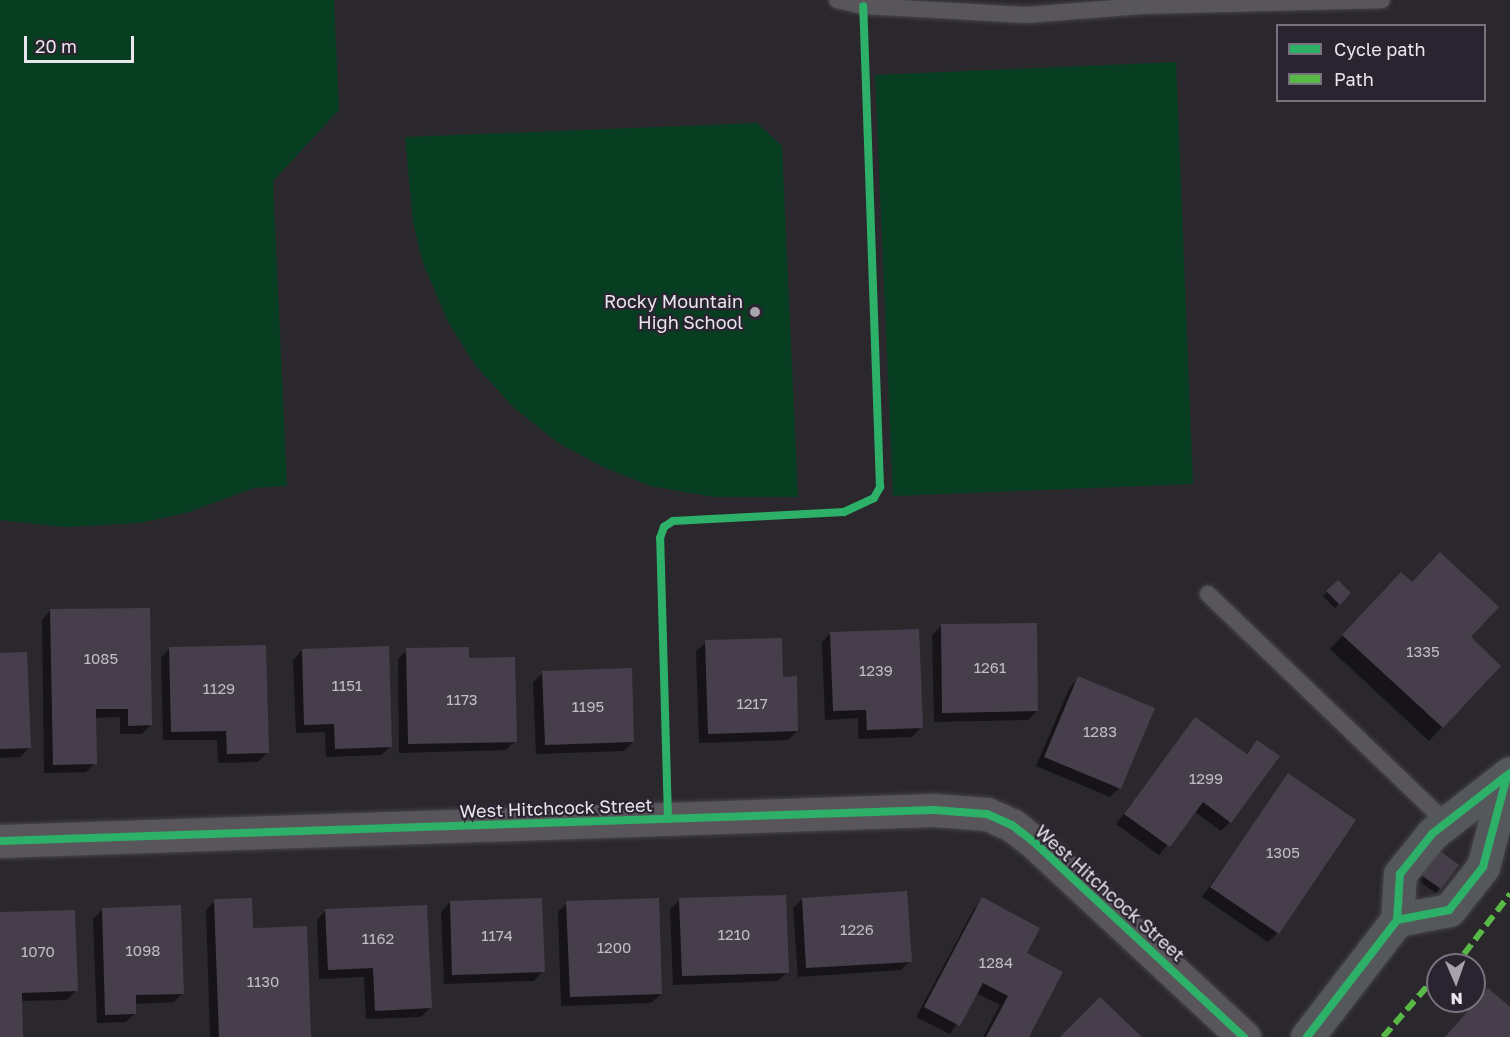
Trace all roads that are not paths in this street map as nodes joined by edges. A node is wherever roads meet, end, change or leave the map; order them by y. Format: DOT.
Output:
graph roads {
  1 [pos="837,0"];
  2 [pos="1382,0"];
  3 [pos="1142,3"];
  4 [pos="1208,594"];
  5 [pos="1508,775"];
  6 [pos="1446,822"];
  7 [pos="0,841"];
  8 [pos="1397,920"];
  9 [pos="1244,1037"];
  10 [pos="1307,1037"];
  1 -- 3 [label="lane"];
  2 -- 3 [label="lane"];
  4 -- 6 [label="lane"];
  5 -- 6 [label="street"];
  5 -- 8 [label="street"];
  6 -- 8 [label="street"];
  7 -- 9 [label="street, West Hitchcock Street"];
  8 -- 10 [label="street"];
}
